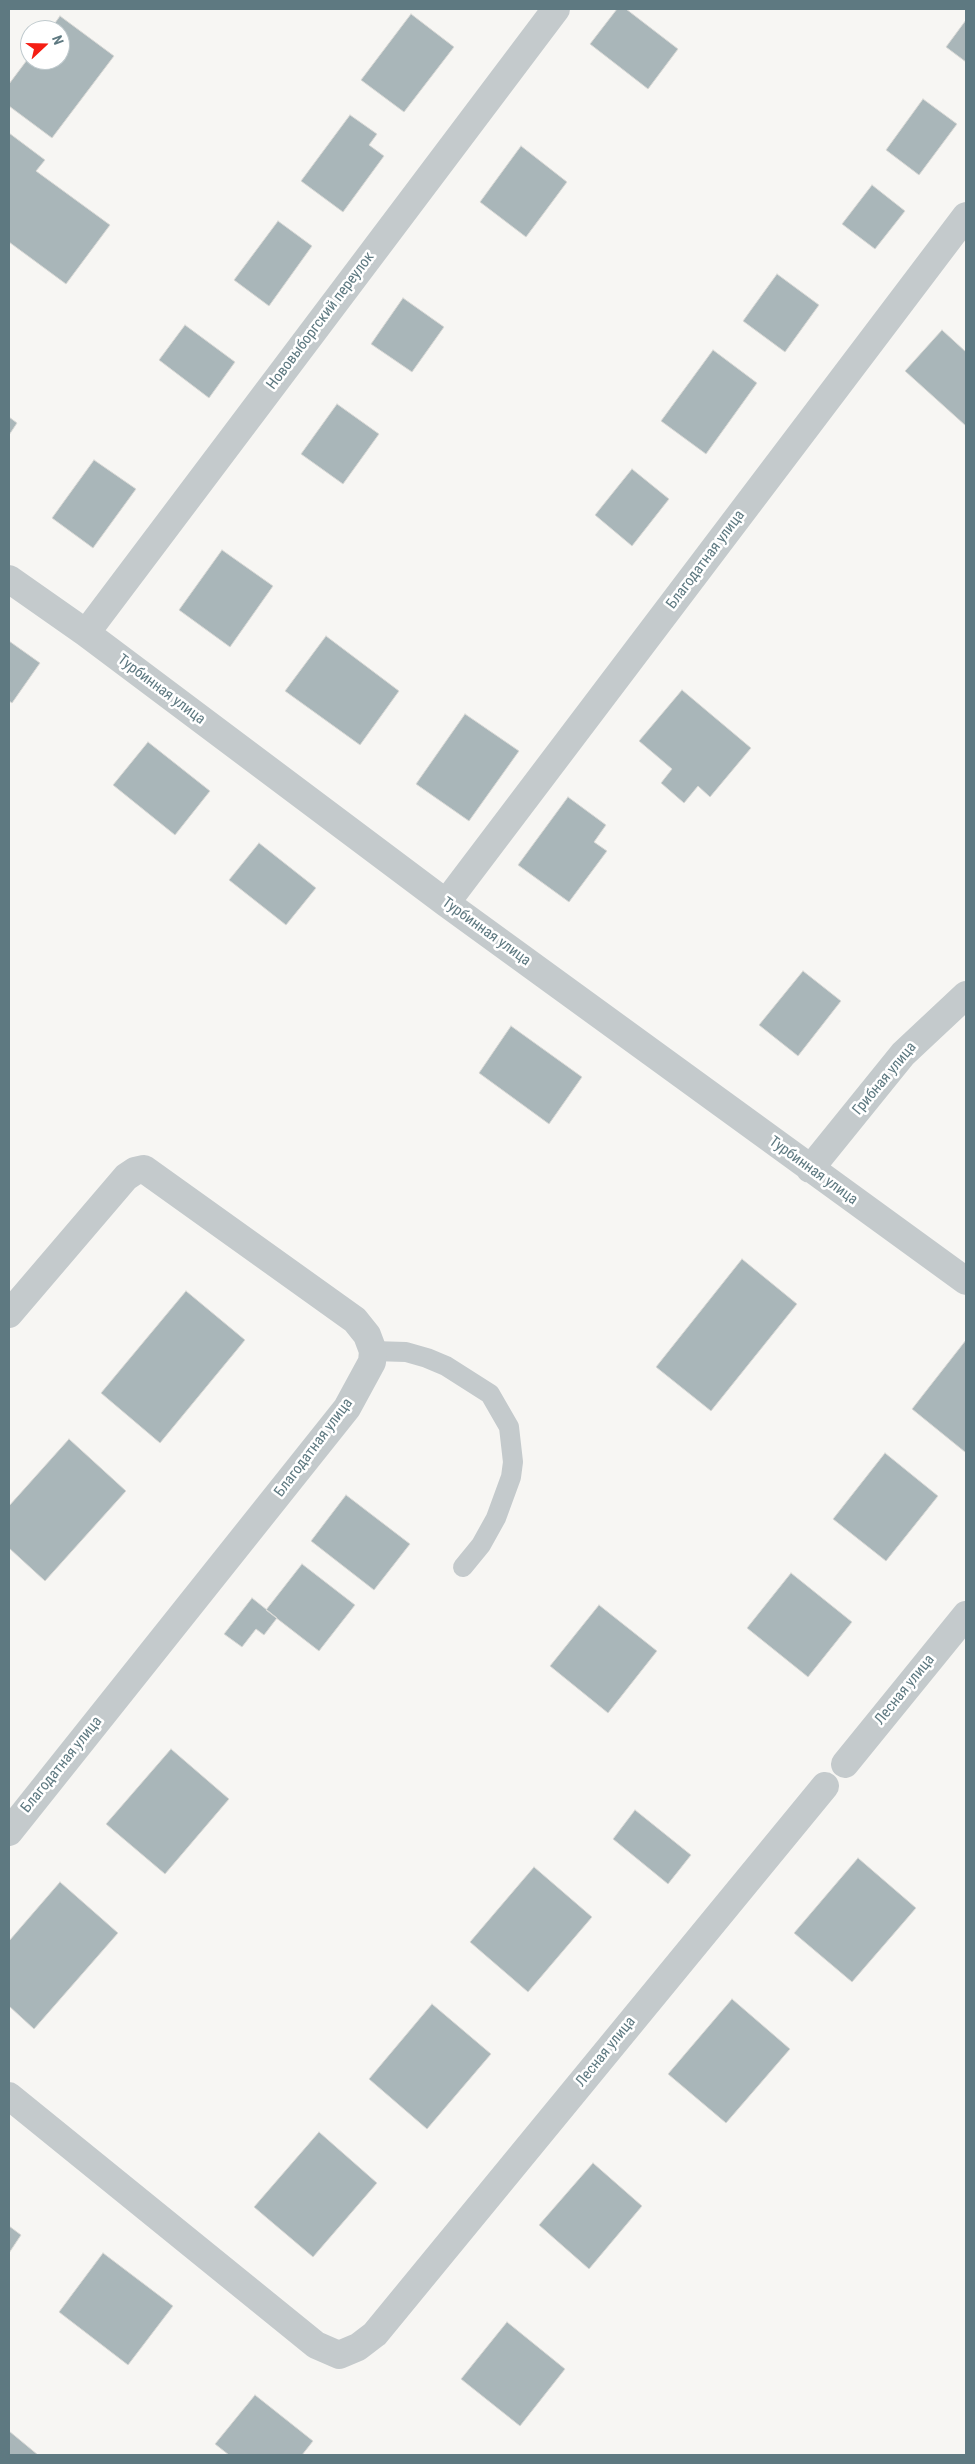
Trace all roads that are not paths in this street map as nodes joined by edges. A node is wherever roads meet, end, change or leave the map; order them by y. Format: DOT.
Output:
graph roads {
  1 [pos="556,9"];
  2 [pos="966,216"];
  3 [pos="9,579"];
  4 [pos="86,633"];
  5 [pos="446,903"];
  6 [pos="966,995"];
  7 [pos="810,1169"];
  8 [pos="966,1280"];
  9 [pos="9,1314"];
  10 [pos="373,1352"];
  11 [pos="463,1567"];
  12 [pos="966,1616"];
  13 [pos="845,1764"];
  14 [pos="825,1786"];
  15 [pos="9,1832"];
  16 [pos="9,2096"];
  1 -- 4 [label="street, Нововыборгский переулок"];
  2 -- 5 [label="street, Благодатная улица"];
  3 -- 4 [label="street, Турбинная улица"];
  4 -- 5 [label="street, Турбинная улица"];
  5 -- 7 [label="street, Турбинная улица"];
  6 -- 7 [label="street, Грибная улица"];
  7 -- 8 [label="street, Турбинная улица"];
  9 -- 10 [label="street"];
  10 -- 11 [label="lane"];
  10 -- 15 [label="street, Благодатная улица"];
  12 -- 13 [label="street, Лесная улица"];
  14 -- 16 [label="street, Лесная улица"];
}
